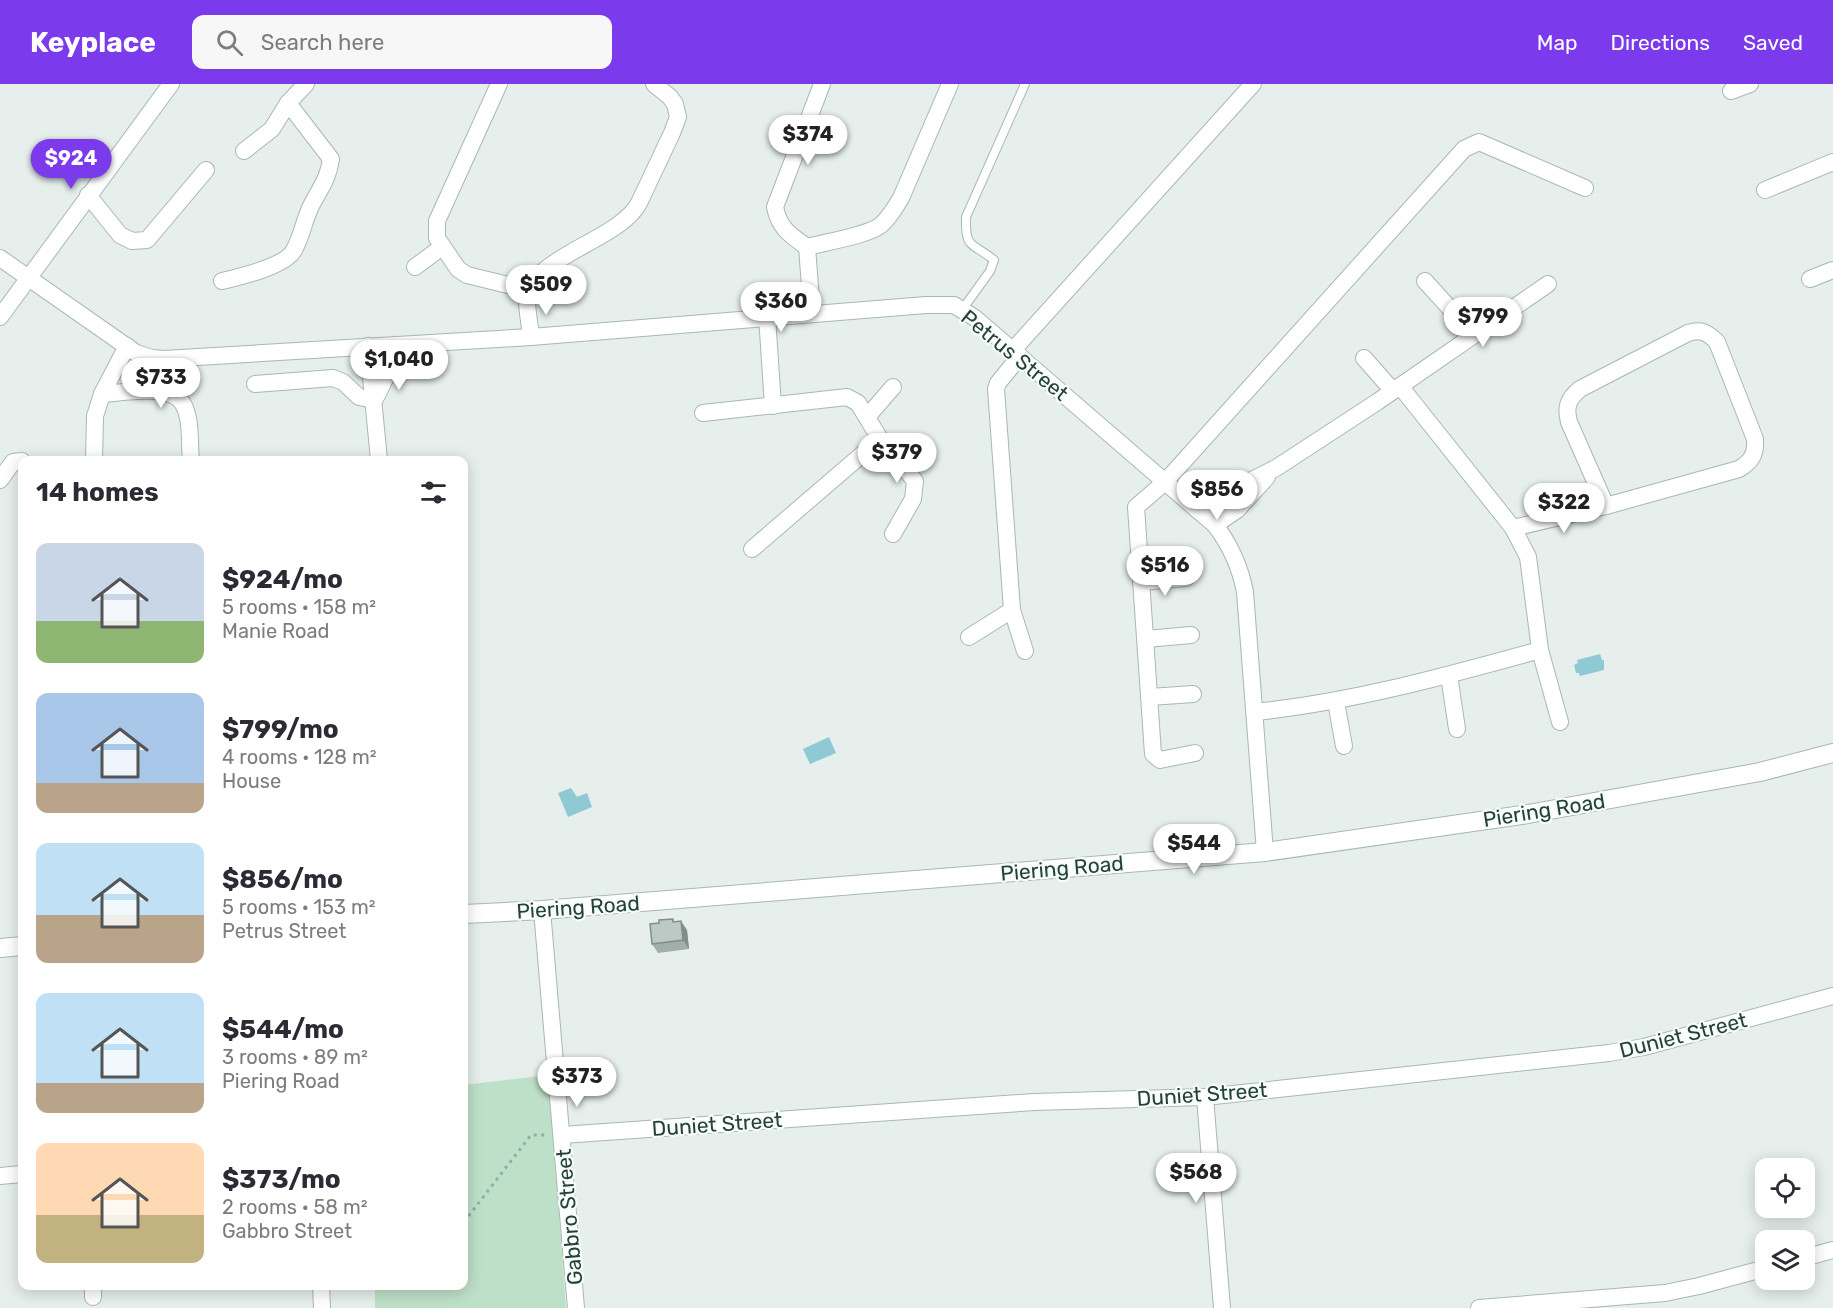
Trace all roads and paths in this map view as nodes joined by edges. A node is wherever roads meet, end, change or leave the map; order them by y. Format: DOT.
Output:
graph roads {
  1 [pos="171,84"];
  2 [pos="306,84"];
  3 [pos="499,84"];
  4 [pos="654,84"];
  5 [pos="822,84"];
  6 [pos="950,84"];
  7 [pos="1025,84"];
  8 [pos="1253,84"];
  9 [pos="1750,84"];
  10 [pos="1731,92"];
  11 [pos="288,103"];
  12 [pos="244,151"];
  13 [pos="1833,162"];
  14 [pos="206,170"];
  15 [pos="1585,188"];
  16 [pos="1765,190"];
  17 [pos="88,195"];
  18 [pos="807,247"];
  19 [pos="442,248"];
  20 [pos="0,258"];
  21 [pos="415,267"];
  22 [pos="1833,270"];
  23 [pos="28,278"];
  24 [pos="1810,279"];
  25 [pos="222,281"];
  26 [pos="1425,281"];
  27 [pos="532,282"];
  28 [pos="1548,284"];
  29 [pos="962,310"];
  30 [pos="812,313"];
  31 [pos="767,316"];
  32 [pos="0,317"];
  33 [pos="1473,334"];
  34 [pos="531,337"];
  35 [pos="127,346"];
  36 [pos="368,346"];
  37 [pos="1016,353"];
  38 [pos="1364,358"];
  39 [pos="421,369"];
  40 [pos="255,384"];
  41 [pos="893,387"];
  42 [pos="1396,388"];
  43 [pos="102,394"];
  44 [pos="374,400"];
  45 [pos="772,406"];
  46 [pos="703,412"];
  47 [pos="867,417"];
  48 [pos="880,439"];
  49 [pos="94,456"];
  50 [pos="190,456"];
  51 [pos="379,456"];
  52 [pos="18,461"];
  53 [pos="1276,468"];
  54 [pos="0,480"];
  55 [pos="1165,482"];
  56 [pos="1606,506"];
  57 [pos="1197,510"];
  58 [pos="1215,525"];
  59 [pos="1513,528"];
  60 [pos="893,534"];
  61 [pos="752,549"];
  62 [pos="1186,578"];
  63 [pos="1141,582"];
  64 [pos="1012,610"];
  65 [pos="1191,635"];
  66 [pos="969,637"];
  67 [pos="1146,639"];
  68 [pos="1540,650"];
  69 [pos="1025,651"];
  70 [pos="1449,675"];
  71 [pos="1192,694"];
  72 [pos="1150,697"];
  73 [pos="1336,702"];
  74 [pos="1255,712"];
  75 [pos="1560,722"];
  76 [pos="1457,729"];
  77 [pos="1344,746"];
  78 [pos="1195,753"];
  79 [pos="1833,753"];
  80 [pos="1265,852"];
  81 [pos="543,910"];
  82 [pos="468,914"];
  83 [pos="18,946"];
  84 [pos="0,948"];
  85 [pos="1833,996"];
  86 [pos="1205,1097"];
  87 [pos="562,1135"];
  88 [pos="18,1174"];
  89 [pos="0,1176"];
  90 [pos="468,1217"];
  91 [pos="1833,1250"];
  92 [pos="1815,1255"];
  93 [pos="1755,1271"];
  94 [pos="321,1290"];
  95 [pos="322,1308"];
  96 [pos="576,1308"];
  97 [pos="1222,1308"];
  98 [pos="1479,1308"];
  1 -- 17 [label="street"];
  2 -- 11 [label="street"];
  3 -- 19 [label="street"];
  4 -- 27 [label="street"];
  5 -- 18 [label="street"];
  6 -- 18 [label="street"];
  7 -- 29 [label="lane"];
  8 -- 37 [label="street"];
  9 -- 10 [label="street"];
  11 -- 12 [label="street"];
  11 -- 25 [label="street"];
  13 -- 16 [label="street"];
  14 -- 17 [label="street"];
  15 -- 55 [label="street"];
  17 -- 23 [label="street"];
  18 -- 30 [label="street"];
  19 -- 21 [label="street"];
  19 -- 27 [label="street"];
  20 -- 23 [label="street, Petrus Street"];
  22 -- 24 [label="street"];
  23 -- 32 [label="street"];
  23 -- 35 [label="street, Petrus Street"];
  26 -- 33 [label="street"];
  27 -- 34 [label="street"];
  28 -- 33 [label="street"];
  29 -- 30 [label="street, Petrus Street"];
  29 -- 37 [label="street, Petrus Street"];
  30 -- 31 [label="street, Petrus Street"];
  31 -- 34 [label="street, Petrus Street"];
  31 -- 45 [label="street"];
  33 -- 42 [label="street"];
  34 -- 36 [label="street, Petrus Street"];
  35 -- 36 [label="street, Petrus Street"];
  35 -- 43 [label="street"];
  36 -- 44 [label="street"];
  37 -- 55 [label="street, Petrus Street"];
  37 -- 64 [label="street"];
  38 -- 42 [label="street"];
  39 -- 44 [label="street"];
  40 -- 44 [label="street"];
  41 -- 47 [label="street"];
  42 -- 53 [label="street"];
  42 -- 59 [label="street"];
  43 -- 49 [label="street"];
  43 -- 50 [label="street"];
  44 -- 51 [label="street"];
  45 -- 46 [label="street"];
  45 -- 47 [label="street"];
  47 -- 48 [label="street"];
  48 -- 60 [label="street"];
  48 -- 61 [label="street"];
  52 -- 54 [label="street"];
  53 -- 57 [label="street"];
  53 -- 58 [label="street"];
  55 -- 57 [label="street, Petrus Street"];
  55 -- 63 [label="street"];
  56 -- 56 [label="street"];
  56 -- 59 [label="street"];
  57 -- 58 [label="street, Petrus Street"];
  58 -- 74 [label="street, Petrus Street"];
  59 -- 68 [label="street"];
  62 -- 63 [label="street"];
  63 -- 67 [label="street"];
  64 -- 66 [label="street"];
  64 -- 69 [label="street"];
  65 -- 67 [label="street"];
  67 -- 72 [label="street"];
  68 -- 70 [label="street"];
  68 -- 75 [label="street"];
  70 -- 73 [label="street"];
  70 -- 76 [label="street"];
  71 -- 72 [label="street"];
  72 -- 78 [label="street"];
  73 -- 74 [label="street"];
  73 -- 77 [label="street"];
  74 -- 80 [label="street, Petrus Street"];
  79 -- 80 [label="street, Piering Road"];
  80 -- 81 [label="street, Piering Road"];
  81 -- 82 [label="street, Piering Road"];
  81 -- 87 [label="street, Gabbro Street"];
  83 -- 84 [label="street"];
  85 -- 86 [label="street, Duniet Street"];
  86 -- 87 [label="street, Duniet Street"];
  86 -- 97 [label="street"];
  87 -- 90 [label="path"];
  87 -- 96 [label="street, Gabbro Street"];
  88 -- 89 [label="street"];
  91 -- 92 [label="street"];
  93 -- 98 [label="street"];
  94 -- 95 [label="street"];
}
